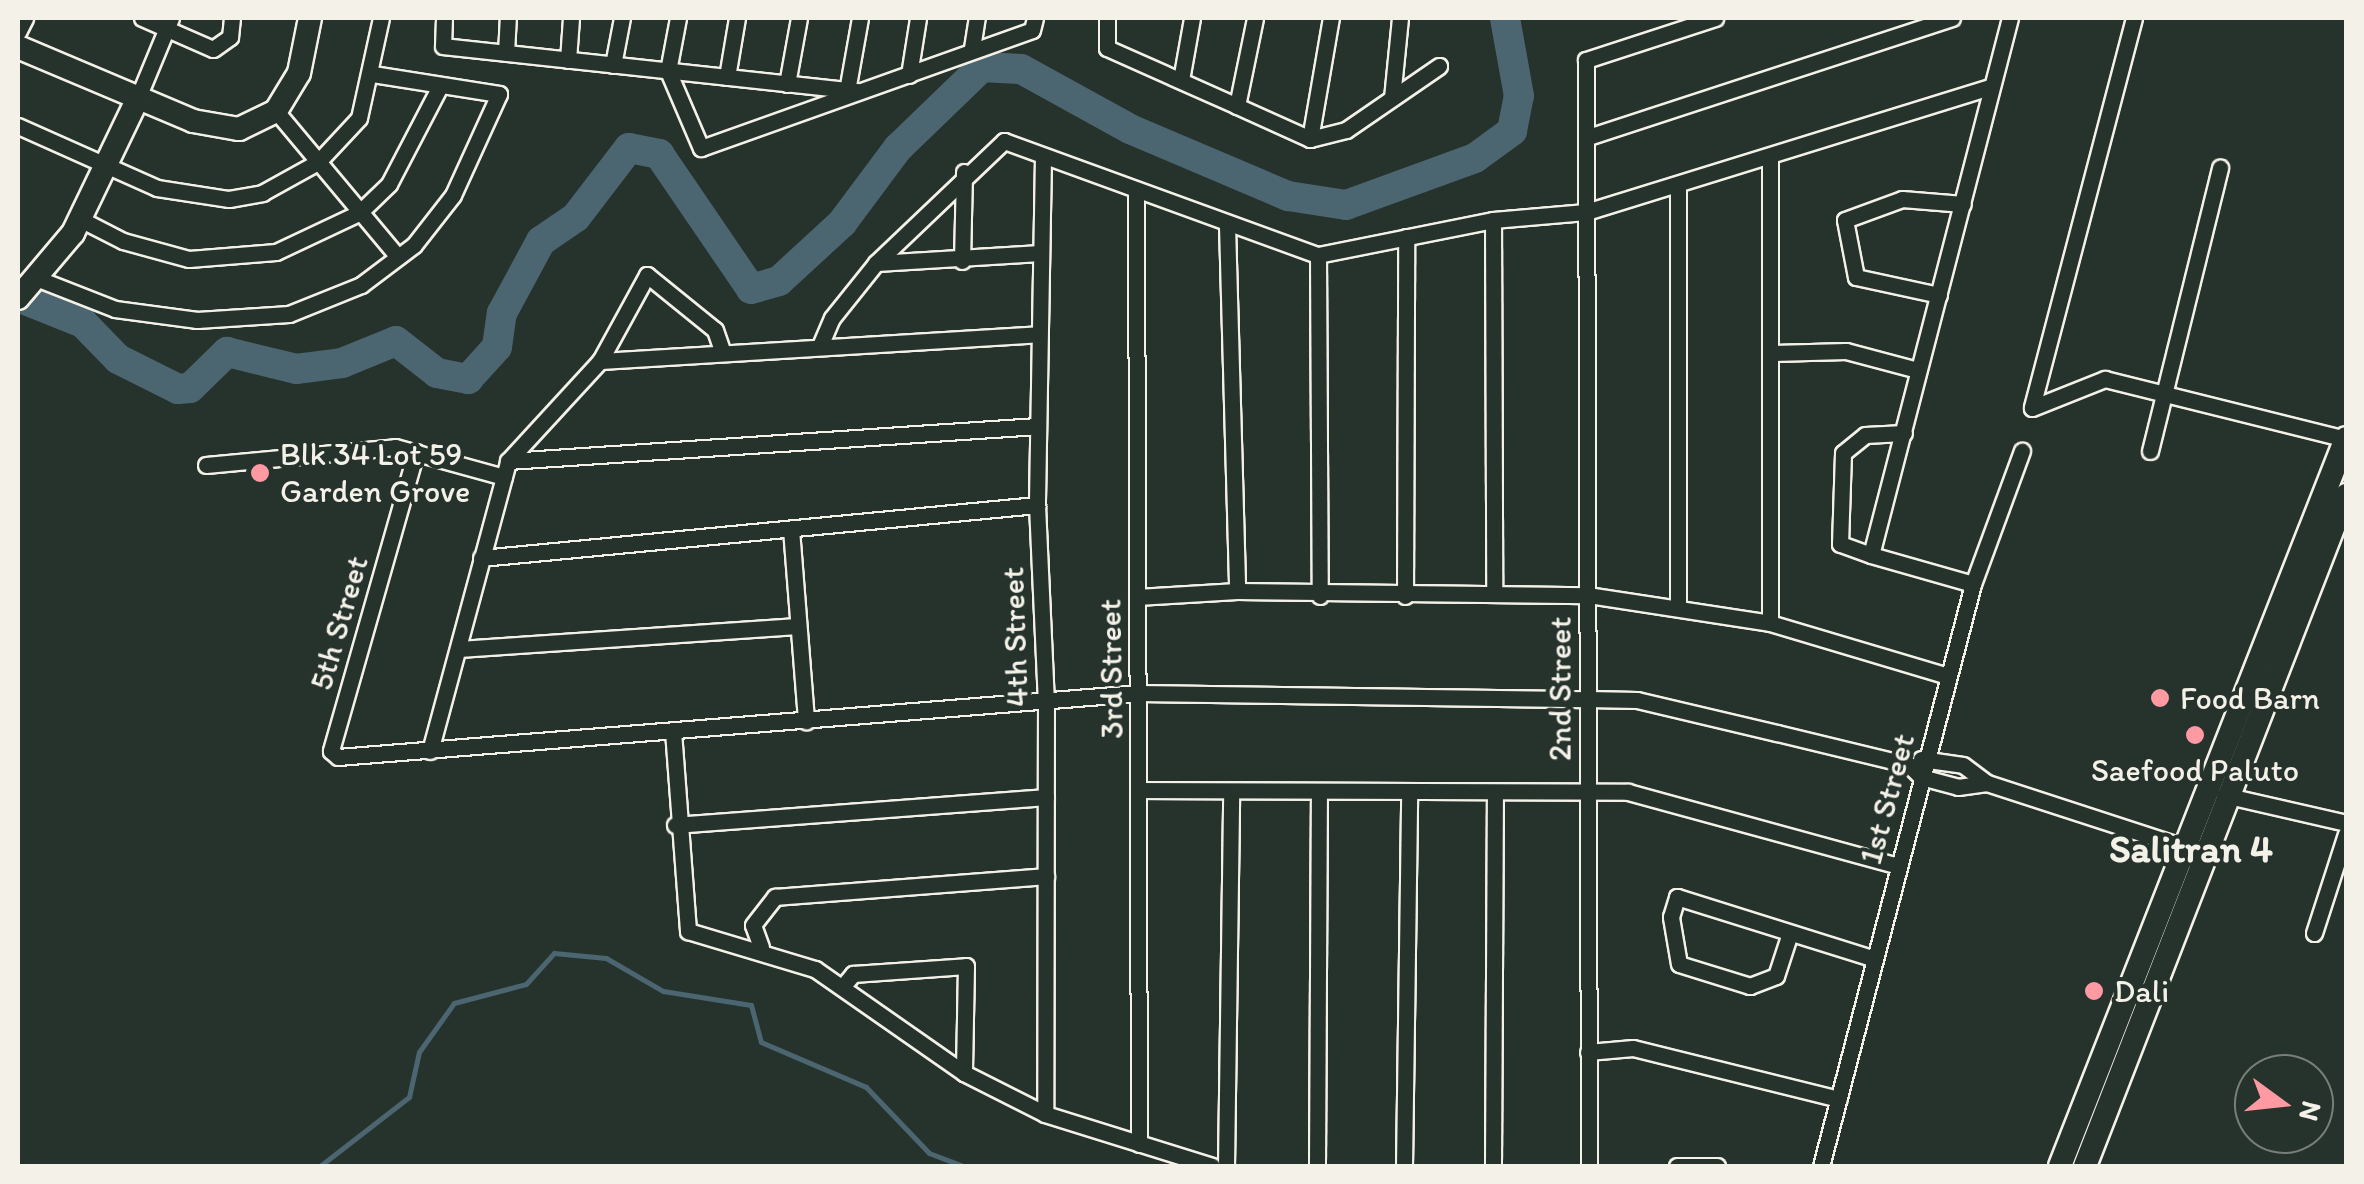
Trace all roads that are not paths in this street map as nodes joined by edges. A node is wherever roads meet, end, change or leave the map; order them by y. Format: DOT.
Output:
graph roads {
  1 [pos="24,18"];
  2 [pos="142,18"];
  3 [pos="232,18"];
  4 [pos="310,18"];
  5 [pos="381,18"];
  6 [pos="444,18"];
  7 [pos="508,18"];
  8 [pos="570,18"];
  9 [pos="622,18"];
  10 [pos="678,18"];
  11 [pos="738,18"];
  12 [pos="799,18"];
  13 [pos="860,18"];
  14 [pos="918,18"];
  15 [pos="977,18"];
  16 [pos="1034,18"];
  17 [pos="1107,18"];
  18 [pos="1192,18"];
  19 [pos="1255,18"];
  20 [pos="1331,18"];
  21 [pos="1400,18"];
  22 [pos="1715,18"];
  23 [pos="1952,18"];
  24 [pos="2010,18"];
  25 [pos="2134,18"];
  26 [pos="170,24"];
  27 [pos="18,32"];
  28 [pos="18,47"];
  29 [pos="972,48"];
  30 [pos="506,53"];
  31 [pos="568,60"];
  32 [pos="614,65"];
  33 [pos="1439,66"];
  34 [pos="668,71"];
  35 [pos="373,74"];
  36 [pos="909,75"];
  37 [pos="726,77"];
  38 [pos="1181,80"];
  39 [pos="787,84"];
  40 [pos="440,86"];
  41 [pos="1991,87"];
  42 [pos="854,91"];
  43 [pos="1392,98"];
  44 [pos="137,100"];
  45 [pos="1237,106"];
  46 [pos="276,111"];
  47 [pos="18,126"];
  48 [pos="1588,137"];
  49 [pos="1310,139"];
  50 [pos="1770,156"];
  51 [pos="1043,157"];
  52 [pos="318,162"];
  53 [pos="108,166"];
  54 [pos="2220,168"];
  55 [pos="964,172"];
  56 [pos="1678,184"];
  57 [pos="1136,194"];
  58 [pos="1962,204"];
  59 [pos="1586,212"];
  60 [pos="359,213"];
  61 [pos="80,219"];
  62 [pos="1493,220"];
  63 [pos="1226,225"];
  64 [pos="1406,237"];
  65 [pos="1041,253"];
  66 [pos="1318,255"];
  67 [pos="398,256"];
  68 [pos="962,261"];
  69 [pos="876,263"];
  70 [pos="28,287"];
  71 [pos="1938,295"];
  72 [pos="1038,334"];
  73 [pos="820,346"];
  74 [pos="723,353"];
  75 [pos="1773,354"];
  76 [pos="600,361"];
  77 [pos="1918,370"];
  78 [pos="2161,391"];
  79 [pos="1038,426"];
  80 [pos="1904,433"];
  81 [pos="2346,439"];
  82 [pos="2022,451"];
  83 [pos="2150,451"];
  84 [pos="416,452"];
  85 [pos="206,464"];
  86 [pos="506,469"];
  87 [pos="2346,495"];
  88 [pos="1037,506"];
  89 [pos="792,529"];
  90 [pos="1871,555"];
  91 [pos="481,558"];
  92 [pos="1973,584"];
  93 [pos="1237,591"];
  94 [pos="1494,594"];
  95 [pos="1588,594"];
  96 [pos="1320,596"];
  97 [pos="1405,596"];
  98 [pos="1138,598"];
  99 [pos="1678,603"];
  100 [pos="1770,623"];
  101 [pos="797,626"];
  102 [pos="459,648"];
  103 [pos="1948,676"];
  104 [pos="1138,694"];
  105 [pos="1587,698"];
  106 [pos="1046,700"];
  107 [pos="2249,710"];
  108 [pos="806,720"];
  109 [pos="673,732"];
  110 [pos="430,750"];
  111 [pos="1927,756"];
  112 [pos="1915,771"];
  113 [pos="1987,783"];
  114 [pos="1141,790"];
  115 [pos="1231,791"];
  116 [pos="1320,792"];
  117 [pos="1587,792"];
  118 [pos="1495,793"];
  119 [pos="2216,793"];
  120 [pos="1410,794"];
  121 [pos="1046,797"];
  122 [pos="2346,823"];
  123 [pos="676,825"];
  124 [pos="2346,834"];
  125 [pos="2193,850"];
  126 [pos="1898,866"];
  127 [pos="1046,876"];
  128 [pos="1790,933"];
  129 [pos="2314,933"];
  130 [pos="760,948"];
  131 [pos="1875,959"];
  132 [pos="843,986"];
  133 [pos="1588,1052"];
  134 [pos="964,1073"];
  135 [pos="1839,1099"];
  136 [pos="1046,1114"];
  137 [pos="1139,1144"];
  138 [pos="1212,1166"];
  139 [pos="1226,1166"];
  140 [pos="1317,1166"];
  141 [pos="1404,1166"];
  142 [pos="1494,1166"];
  143 [pos="1589,1166"];
  144 [pos="1677,1166"];
  145 [pos="1717,1166"];
  146 [pos="1821,1166"];
  147 [pos="2060,1166"];
  148 [pos="2084,1166"];
  1 -- 27 [label="street"];
  2 -- 26 [label="street"];
  3 -- 26 [label="street"];
  4 -- 46 [label="main road"];
  5 -- 35 [label="street"];
  6 -- 30 [label="street"];
  7 -- 30 [label="street"];
  8 -- 31 [label="street"];
  9 -- 32 [label="street"];
  10 -- 34 [label="street"];
  11 -- 37 [label="street"];
  12 -- 39 [label="street"];
  13 -- 42 [label="street"];
  14 -- 36 [label="street"];
  15 -- 29 [label="street"];
  16 -- 29 [label="street"];
  17 -- 38 [label="street"];
  18 -- 38 [label="street"];
  19 -- 45 [label="street"];
  20 -- 49 [label="street"];
  21 -- 43 [label="street"];
  22 -- 48 [label="street, 2nd Street"];
  23 -- 48 [label="street"];
  24 -- 41 [label="street"];
  25 -- 78 [label="street"];
  26 -- 44 [label="street"];
  28 -- 44 [label="main road"];
  29 -- 36 [label="street"];
  30 -- 31 [label="street"];
  31 -- 32 [label="street"];
  32 -- 34 [label="street"];
  33 -- 43 [label="street"];
  34 -- 37 [label="street"];
  34 -- 42 [label="street"];
  35 -- 40 [label="street"];
  35 -- 52 [label="street"];
  36 -- 42 [label="street"];
  37 -- 39 [label="street"];
  38 -- 45 [label="street"];
  39 -- 42 [label="street"];
  40 -- 60 [label="street"];
  40 -- 67 [label="street"];
  41 -- 50 [label="street"];
  41 -- 58 [label="street"];
  43 -- 49 [label="street"];
  44 -- 46 [label="main road"];
  44 -- 53 [label="main road"];
  45 -- 49 [label="street"];
  46 -- 52 [label="street"];
  47 -- 53 [label="street"];
  48 -- 59 [label="street, 2nd Street"];
  50 -- 56 [label="street"];
  50 -- 75 [label="street"];
  51 -- 55 [label="street"];
  51 -- 57 [label="street"];
  51 -- 65 [label="street, 4th Street"];
  52 -- 53 [label="street"];
  52 -- 60 [label="street"];
  53 -- 61 [label="main road"];
  54 -- 78 [label="street"];
  55 -- 68 [label="street"];
  55 -- 69 [label="street"];
  56 -- 59 [label="street"];
  56 -- 99 [label="street"];
  57 -- 63 [label="street"];
  57 -- 98 [label="street, 3rd Street"];
  58 -- 71 [label="street"];
  58 -- 71 [label="street"];
  59 -- 62 [label="street"];
  59 -- 95 [label="street, 2nd Street"];
  60 -- 61 [label="street"];
  60 -- 67 [label="street"];
  61 -- 70 [label="main road"];
  62 -- 64 [label="street"];
  62 -- 94 [label="street"];
  63 -- 66 [label="street"];
  63 -- 93 [label="street"];
  64 -- 66 [label="street"];
  64 -- 97 [label="street"];
  65 -- 68 [label="street"];
  65 -- 72 [label="street, 4th Street"];
  66 -- 96 [label="street"];
  67 -- 70 [label="street"];
  68 -- 69 [label="street"];
  69 -- 73 [label="street"];
  71 -- 77 [label="street"];
  72 -- 73 [label="street"];
  72 -- 79 [label="street, 4th Street"];
  73 -- 74 [label="street"];
  74 -- 76 [label="street"];
  74 -- 76 [label="street"];
  75 -- 77 [label="street"];
  75 -- 100 [label="street"];
  76 -- 86 [label="street"];
  77 -- 80 [label="street"];
  78 -- 81 [label="street"];
  78 -- 83 [label="street"];
  79 -- 86 [label="street"];
  79 -- 88 [label="street, 4th Street"];
  80 -- 90 [label="street"];
  80 -- 90 [label="street"];
  81 -- 107 [label="main road"];
  82 -- 92 [label="street, 1st Street"];
  84 -- 85 [label="street"];
  84 -- 86 [label="street"];
  84 -- 110 [label="street, 5th Street"];
  86 -- 91 [label="street"];
  87 -- 107 [label="main road"];
  88 -- 89 [label="street"];
  88 -- 106 [label="street, 4th Street"];
  89 -- 91 [label="street"];
  89 -- 101 [label="street"];
  90 -- 92 [label="street"];
  91 -- 102 [label="street"];
  92 -- 103 [label="street, 1st Street"];
  93 -- 96 [label="street"];
  93 -- 98 [label="street"];
  94 -- 95 [label="street"];
  94 -- 97 [label="street"];
  95 -- 99 [label="street"];
  95 -- 105 [label="street, 2nd Street"];
  96 -- 97 [label="street"];
  98 -- 104 [label="street, 3rd Street"];
  99 -- 100 [label="street"];
  100 -- 103 [label="street"];
  101 -- 102 [label="street"];
  101 -- 108 [label="street"];
  102 -- 110 [label="street"];
  103 -- 111 [label="street, 1st Street"];
  104 -- 105 [label="street"];
  104 -- 106 [label="street"];
  104 -- 114 [label="street, 3rd Street"];
  105 -- 112 [label="street"];
  105 -- 117 [label="street, 2nd Street"];
  106 -- 108 [label="street"];
  106 -- 121 [label="street, 4th Street"];
  107 -- 119 [label="main road"];
  108 -- 109 [label="street"];
  109 -- 110 [label="street"];
  109 -- 123 [label="street"];
  111 -- 112 [label="street"];
  111 -- 113 [label="street"];
  112 -- 113 [label="street"];
  112 -- 126 [label="street, 1st Street"];
  113 -- 125 [label="street"];
  114 -- 115 [label="street"];
  114 -- 137 [label="street, 3rd Street"];
  115 -- 116 [label="street"];
  115 -- 139 [label="street"];
  116 -- 120 [label="street"];
  116 -- 140 [label="street"];
  117 -- 118 [label="street"];
  117 -- 126 [label="street"];
  117 -- 133 [label="street, 2nd Street"];
  118 -- 120 [label="street"];
  118 -- 142 [label="street"];
  119 -- 122 [label="street"];
  119 -- 125 [label="main road"];
  120 -- 141 [label="street"];
  121 -- 123 [label="street"];
  121 -- 127 [label="street, 4th Street"];
  123 -- 130 [label="street"];
  124 -- 129 [label="street"];
  125 -- 147 [label="main road"];
  125 -- 148 [label="main road"];
  126 -- 131 [label="street, 1st Street"];
  127 -- 130 [label="street"];
  127 -- 136 [label="street, 4th Street"];
  128 -- 128 [label="street"];
  128 -- 131 [label="street"];
  130 -- 132 [label="street"];
  131 -- 135 [label="street, 1st Street"];
  132 -- 134 [label="street"];
  132 -- 134 [label="street"];
  133 -- 135 [label="street"];
  133 -- 143 [label="street, 2nd Street"];
  134 -- 136 [label="street"];
  135 -- 146 [label="street, 1st Street"];
  136 -- 137 [label="street"];
  137 -- 138 [label="street"];
  144 -- 145 [label="street"];
}
